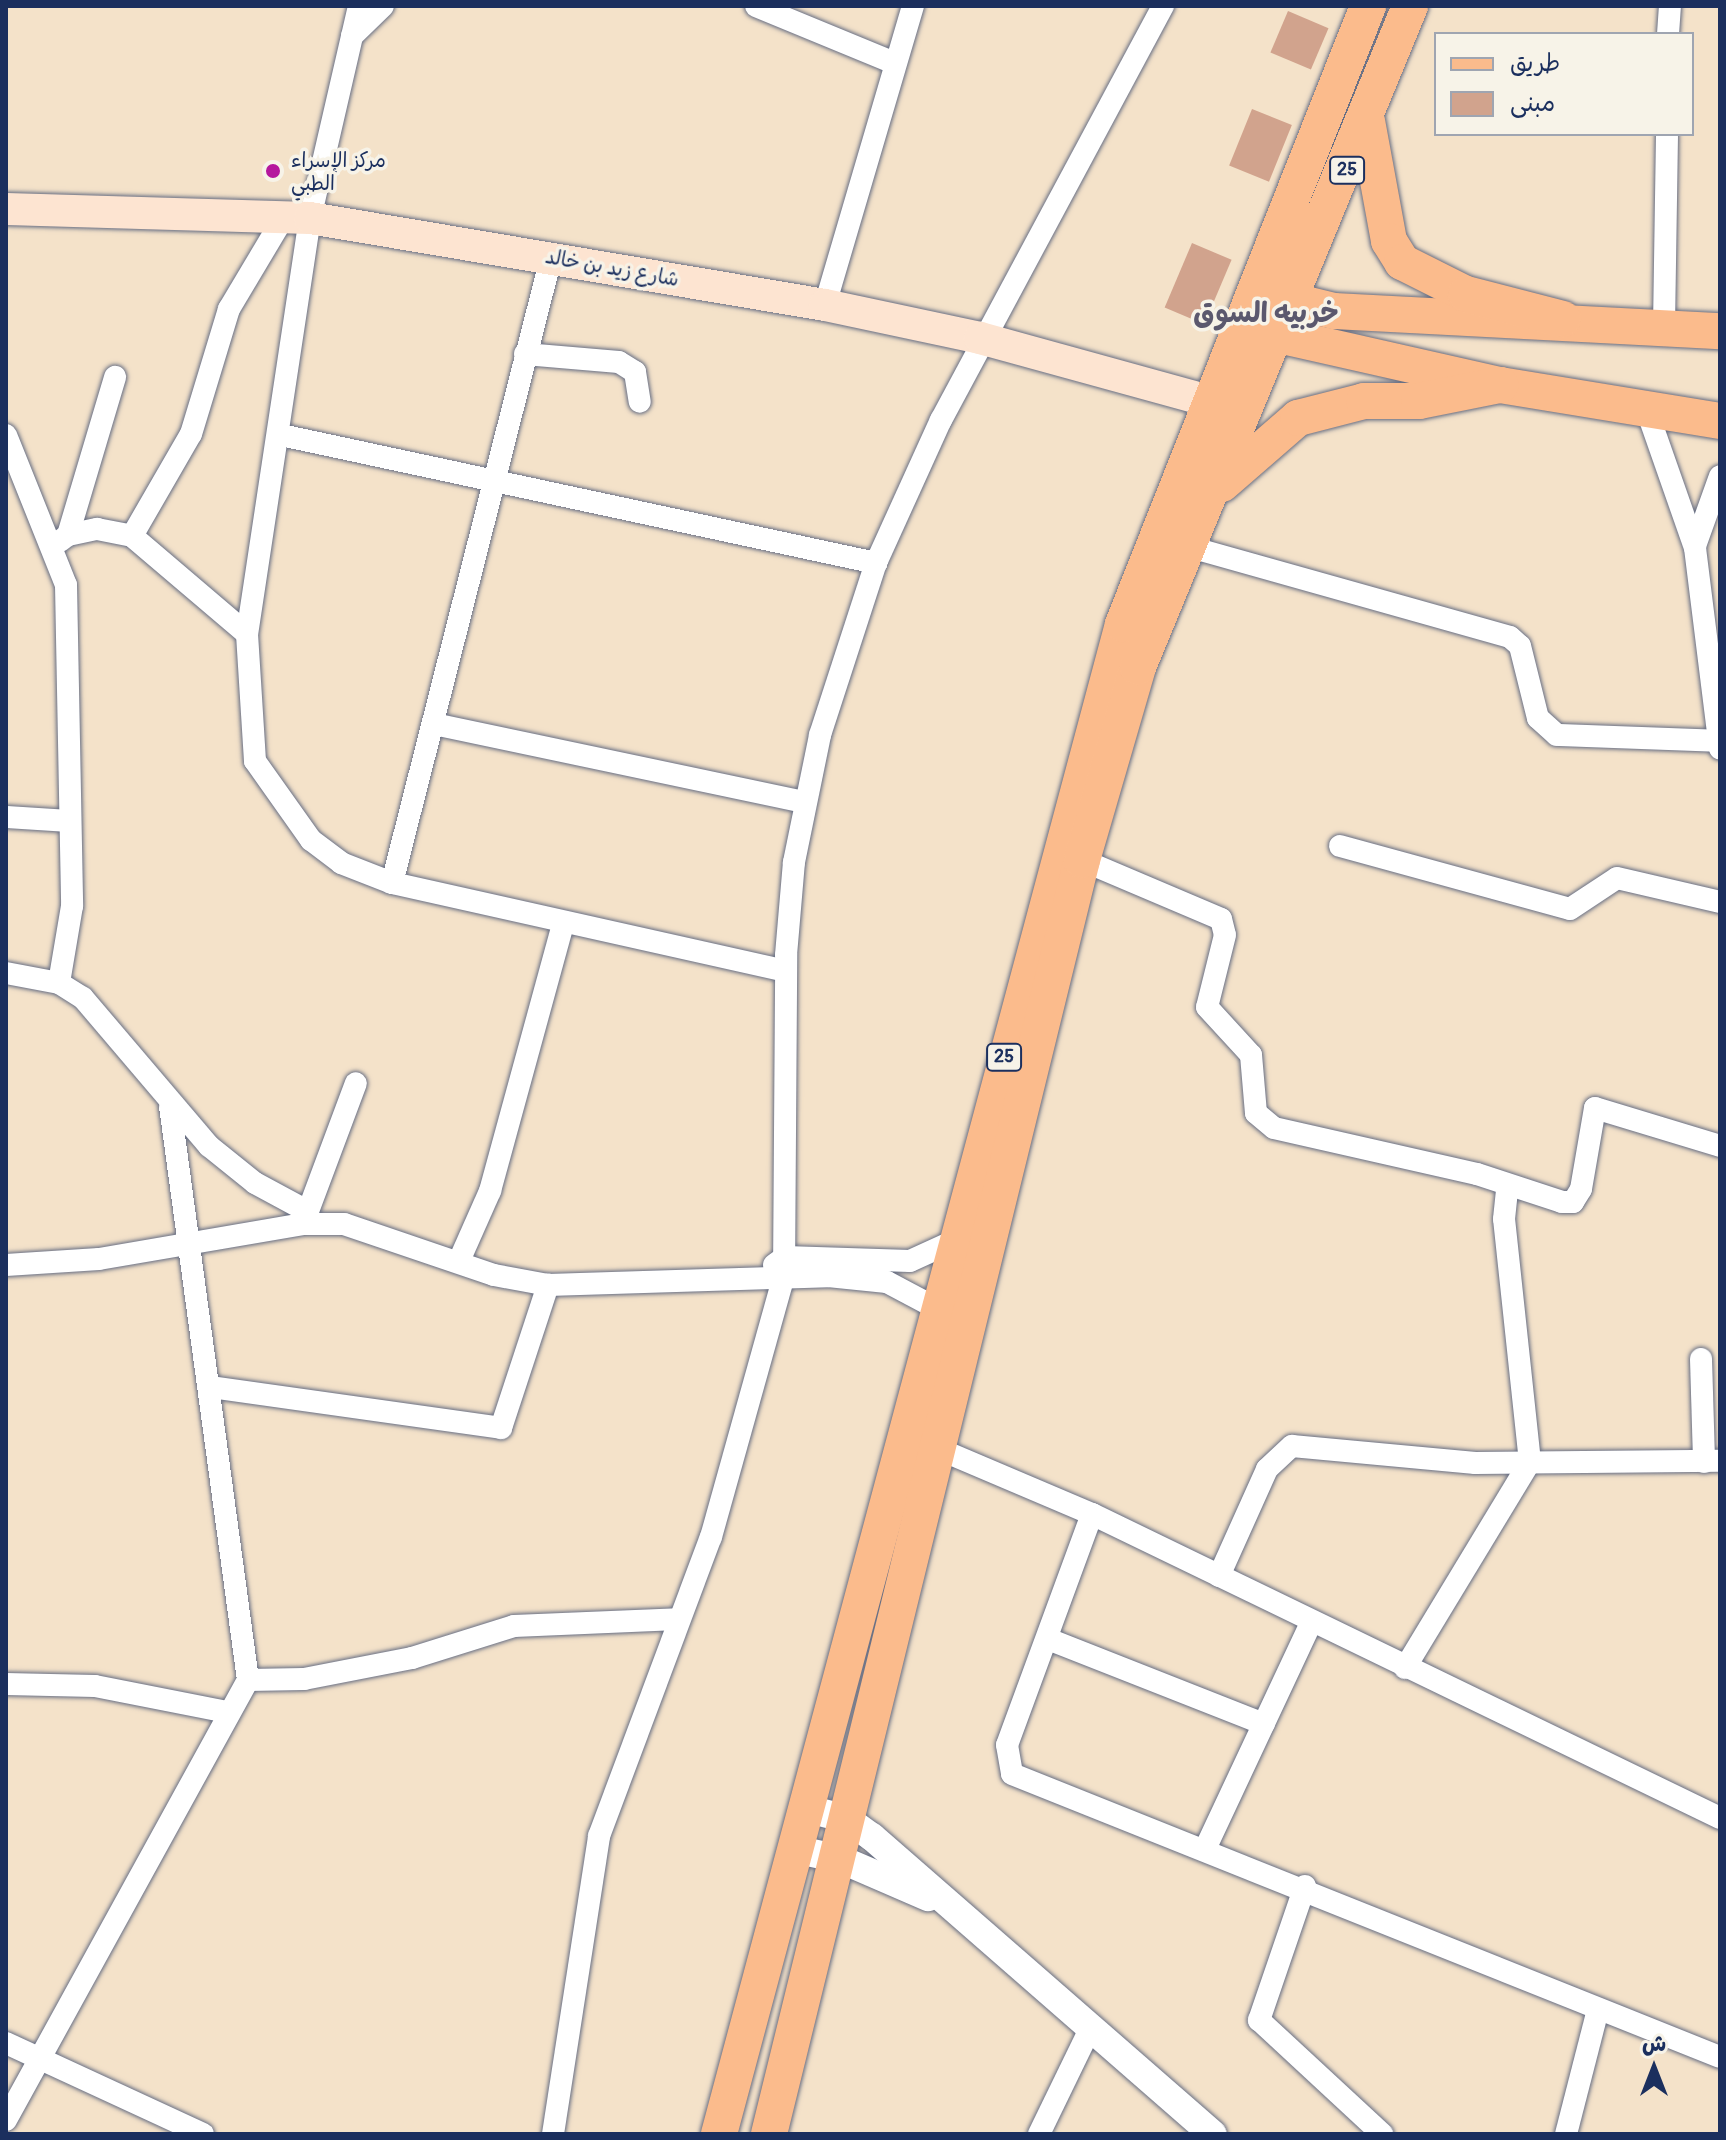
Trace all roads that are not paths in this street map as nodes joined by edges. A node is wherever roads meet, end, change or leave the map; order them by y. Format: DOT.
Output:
graph roads {
  1 [pos="359,6"];
  2 [pos="383,6"];
  3 [pos="756,6"];
  4 [pos="913,6"];
  5 [pos="1163,6"];
  6 [pos="1368,6"];
  7 [pos="1410,6"];
  8 [pos="1670,6"];
  9 [pos="1668,32"];
  10 [pos="351,37"];
  11 [pos="894,63"];
  12 [pos="1367,121"];
  13 [pos="1667,136"];
  14 [pos="6,209"];
  15 [pos="297,217"];
  16 [pos="551,258"];
  17 [pos="1253,291"];
  18 [pos="1293,300"];
  19 [pos="825,305"];
  20 [pos="1563,319"];
  21 [pos="1240,326"];
  22 [pos="1664,326"];
  23 [pos="1720,331"];
  24 [pos="1280,334"];
  25 [pos="980,338"];
  26 [pos="525,354"];
  27 [pos="115,377"];
  28 [pos="1500,385"];
  29 [pos="1208,401"];
  30 [pos="640,402"];
  31 [pos="1646,408"];
  32 [pos="1720,421"];
  33 [pos="6,435"];
  34 [pos="281,435"];
  35 [pos="1720,476"];
  36 [pos="499,479"];
  37 [pos="1215,490"];
  38 [pos="132,536"];
  39 [pos="61,540"];
  40 [pos="1190,547"];
  41 [pos="1695,548"];
  42 [pos="876,563"];
  43 [pos="247,634"];
  44 [pos="434,724"];
  45 [pos="1719,745"];
  46 [pos="804,802"];
  47 [pos="6,817"];
  48 [pos="70,821"];
  49 [pos="1340,846"];
  50 [pos="1082,860"];
  51 [pos="392,883"];
  52 [pos="1720,902"];
  53 [pos="563,925"];
  54 [pos="785,971"];
  55 [pos="6,973"];
  56 [pos="59,983"];
  57 [pos="356,1083"];
  58 [pos="170,1106"];
  59 [pos="1720,1146"];
  60 [pos="1507,1189"];
  61 [pos="305,1217"];
  62 [pos="958,1239"];
  63 [pos="190,1248"];
  64 [pos="459,1261"];
  65 [pos="6,1265"];
  66 [pos="777,1269"];
  67 [pos="548,1285"];
  68 [pos="936,1308"];
  69 [pos="1701,1359"];
  70 [pos="210,1387"];
  71 [pos="941,1450"];
  72 [pos="1530,1462"];
  73 [pos="1712,1462"];
  74 [pos="1092,1514"];
  75 [pos="1219,1576"];
  76 [pos="678,1619"];
  77 [pos="1311,1623"];
  78 [pos="1048,1639"];
  79 [pos="1405,1668"];
  80 [pos="248,1680"];
  81 [pos="6,1684"];
  82 [pos="228,1712"];
  83 [pos="1264,1724"];
  84 [pos="804,1808"];
  85 [pos="1720,1818"];
  86 [pos="847,1819"];
  87 [pos="1206,1847"];
  88 [pos="794,1849"];
  89 [pos="840,1859"];
  90 [pos="1305,1886"];
  91 [pos="957,1910"];
  92 [pos="1598,2009"];
  93 [pos="1091,2027"];
  94 [pos="6,2043"];
  95 [pos="37,2057"];
  96 [pos="1720,2057"];
  97 [pos="6,2120"];
  98 [pos="203,2134"];
  99 [pos="553,2134"];
  100 [pos="719,2134"];
  101 [pos="769,2134"];
  102 [pos="1039,2134"];
  103 [pos="1213,2134"];
  104 [pos="1382,2134"];
  105 [pos="1566,2134"];
  1 -- 10 [label="street"];
  2 -- 10 [label="street"];
  3 -- 11 [label="street"];
  4 -- 11 [label="street"];
  5 -- 25 [label="street"];
  6 -- 17 [label="main road, 25"];
  7 -- 12 [label="main road, 25"];
  8 -- 9 [label="street"];
  10 -- 15 [label="street"];
  11 -- 19 [label="street"];
  12 -- 18 [label="main road, 25"];
  12 -- 20 [label="main road"];
  13 -- 22 [label="street"];
  14 -- 15 [label="main road, شارع زيد بن خالد"];
  15 -- 16 [label="main road, شارع زيد بن خالد"];
  15 -- 34 [label="street"];
  15 -- 38 [label="street"];
  16 -- 19 [label="main road, شارع زيد بن خالد"];
  16 -- 26 [label="street"];
  17 -- 18 [label="main road"];
  17 -- 21 [label="main road, 25"];
  18 -- 20 [label="main road"];
  18 -- 24 [label="main road, 25"];
  19 -- 25 [label="main road, شارع زيد بن خالد"];
  20 -- 22 [label="main road"];
  21 -- 24 [label="main road"];
  21 -- 29 [label="main road, 25"];
  22 -- 23 [label="main road"];
  24 -- 28 [label="main road"];
  24 -- 37 [label="main road, 25"];
  25 -- 29 [label="main road, شارع زيد بن خالد"];
  25 -- 42 [label="street"];
  26 -- 30 [label="street"];
  26 -- 36 [label="street"];
  27 -- 39 [label="street"];
  28 -- 31 [label="main road"];
  28 -- 37 [label="main road"];
  29 -- 62 [label="main road, 25"];
  31 -- 32 [label="main road"];
  31 -- 41 [label="street"];
  33 -- 39 [label="street"];
  34 -- 36 [label="street"];
  34 -- 43 [label="street"];
  35 -- 41 [label="street"];
  36 -- 42 [label="street"];
  36 -- 44 [label="street"];
  37 -- 40 [label="main road, 25"];
  38 -- 39 [label="street"];
  38 -- 43 [label="street"];
  39 -- 48 [label="street"];
  40 -- 45 [label="street"];
  40 -- 50 [label="main road, 25"];
  41 -- 45 [label="street"];
  42 -- 46 [label="street"];
  43 -- 51 [label="street"];
  44 -- 46 [label="street"];
  44 -- 51 [label="street"];
  46 -- 54 [label="street"];
  47 -- 48 [label="street"];
  48 -- 56 [label="street"];
  49 -- 52 [label="street"];
  50 -- 60 [label="street"];
  50 -- 71 [label="main road, 25"];
  51 -- 53 [label="street"];
  53 -- 54 [label="street"];
  53 -- 64 [label="street"];
  54 -- 66 [label="street"];
  55 -- 56 [label="street"];
  56 -- 58 [label="street"];
  57 -- 61 [label="street"];
  58 -- 61 [label="street"];
  58 -- 63 [label="street"];
  59 -- 60 [label="street"];
  60 -- 72 [label="street"];
  61 -- 63 [label="street"];
  61 -- 64 [label="street"];
  62 -- 66 [label="street"];
  62 -- 68 [label="main road, 25"];
  63 -- 65 [label="street"];
  63 -- 70 [label="street"];
  64 -- 67 [label="street"];
  66 -- 67 [label="street"];
  66 -- 68 [label="street"];
  66 -- 76 [label="street"];
  67 -- 70 [label="street"];
  68 -- 84 [label="main road, 25"];
  69 -- 73 [label="street"];
  70 -- 80 [label="street"];
  71 -- 74 [label="street"];
  71 -- 86 [label="main road, 25"];
  72 -- 73 [label="street"];
  72 -- 75 [label="street"];
  72 -- 79 [label="street"];
  74 -- 75 [label="street"];
  74 -- 78 [label="street"];
  75 -- 77 [label="street"];
  76 -- 80 [label="street"];
  76 -- 99 [label="street"];
  77 -- 79 [label="street"];
  77 -- 83 [label="street"];
  78 -- 83 [label="street"];
  78 -- 87 [label="street"];
  79 -- 85 [label="street"];
  80 -- 82 [label="street"];
  81 -- 82 [label="street"];
  82 -- 95 [label="street"];
  83 -- 87 [label="street"];
  84 -- 86 [label="street"];
  84 -- 88 [label="main road, 25"];
  86 -- 89 [label="main road, 25"];
  86 -- 91 [label="street"];
  87 -- 90 [label="street"];
  88 -- 89 [label="street"];
  88 -- 100 [label="main road, 25"];
  89 -- 91 [label="street"];
  89 -- 101 [label="main road, 25"];
  90 -- 92 [label="street"];
  90 -- 104 [label="street"];
  91 -- 93 [label="street"];
  92 -- 96 [label="street"];
  92 -- 105 [label="street"];
  93 -- 102 [label="street"];
  93 -- 103 [label="street"];
  94 -- 95 [label="street"];
  95 -- 97 [label="street"];
  95 -- 98 [label="street"];
}
